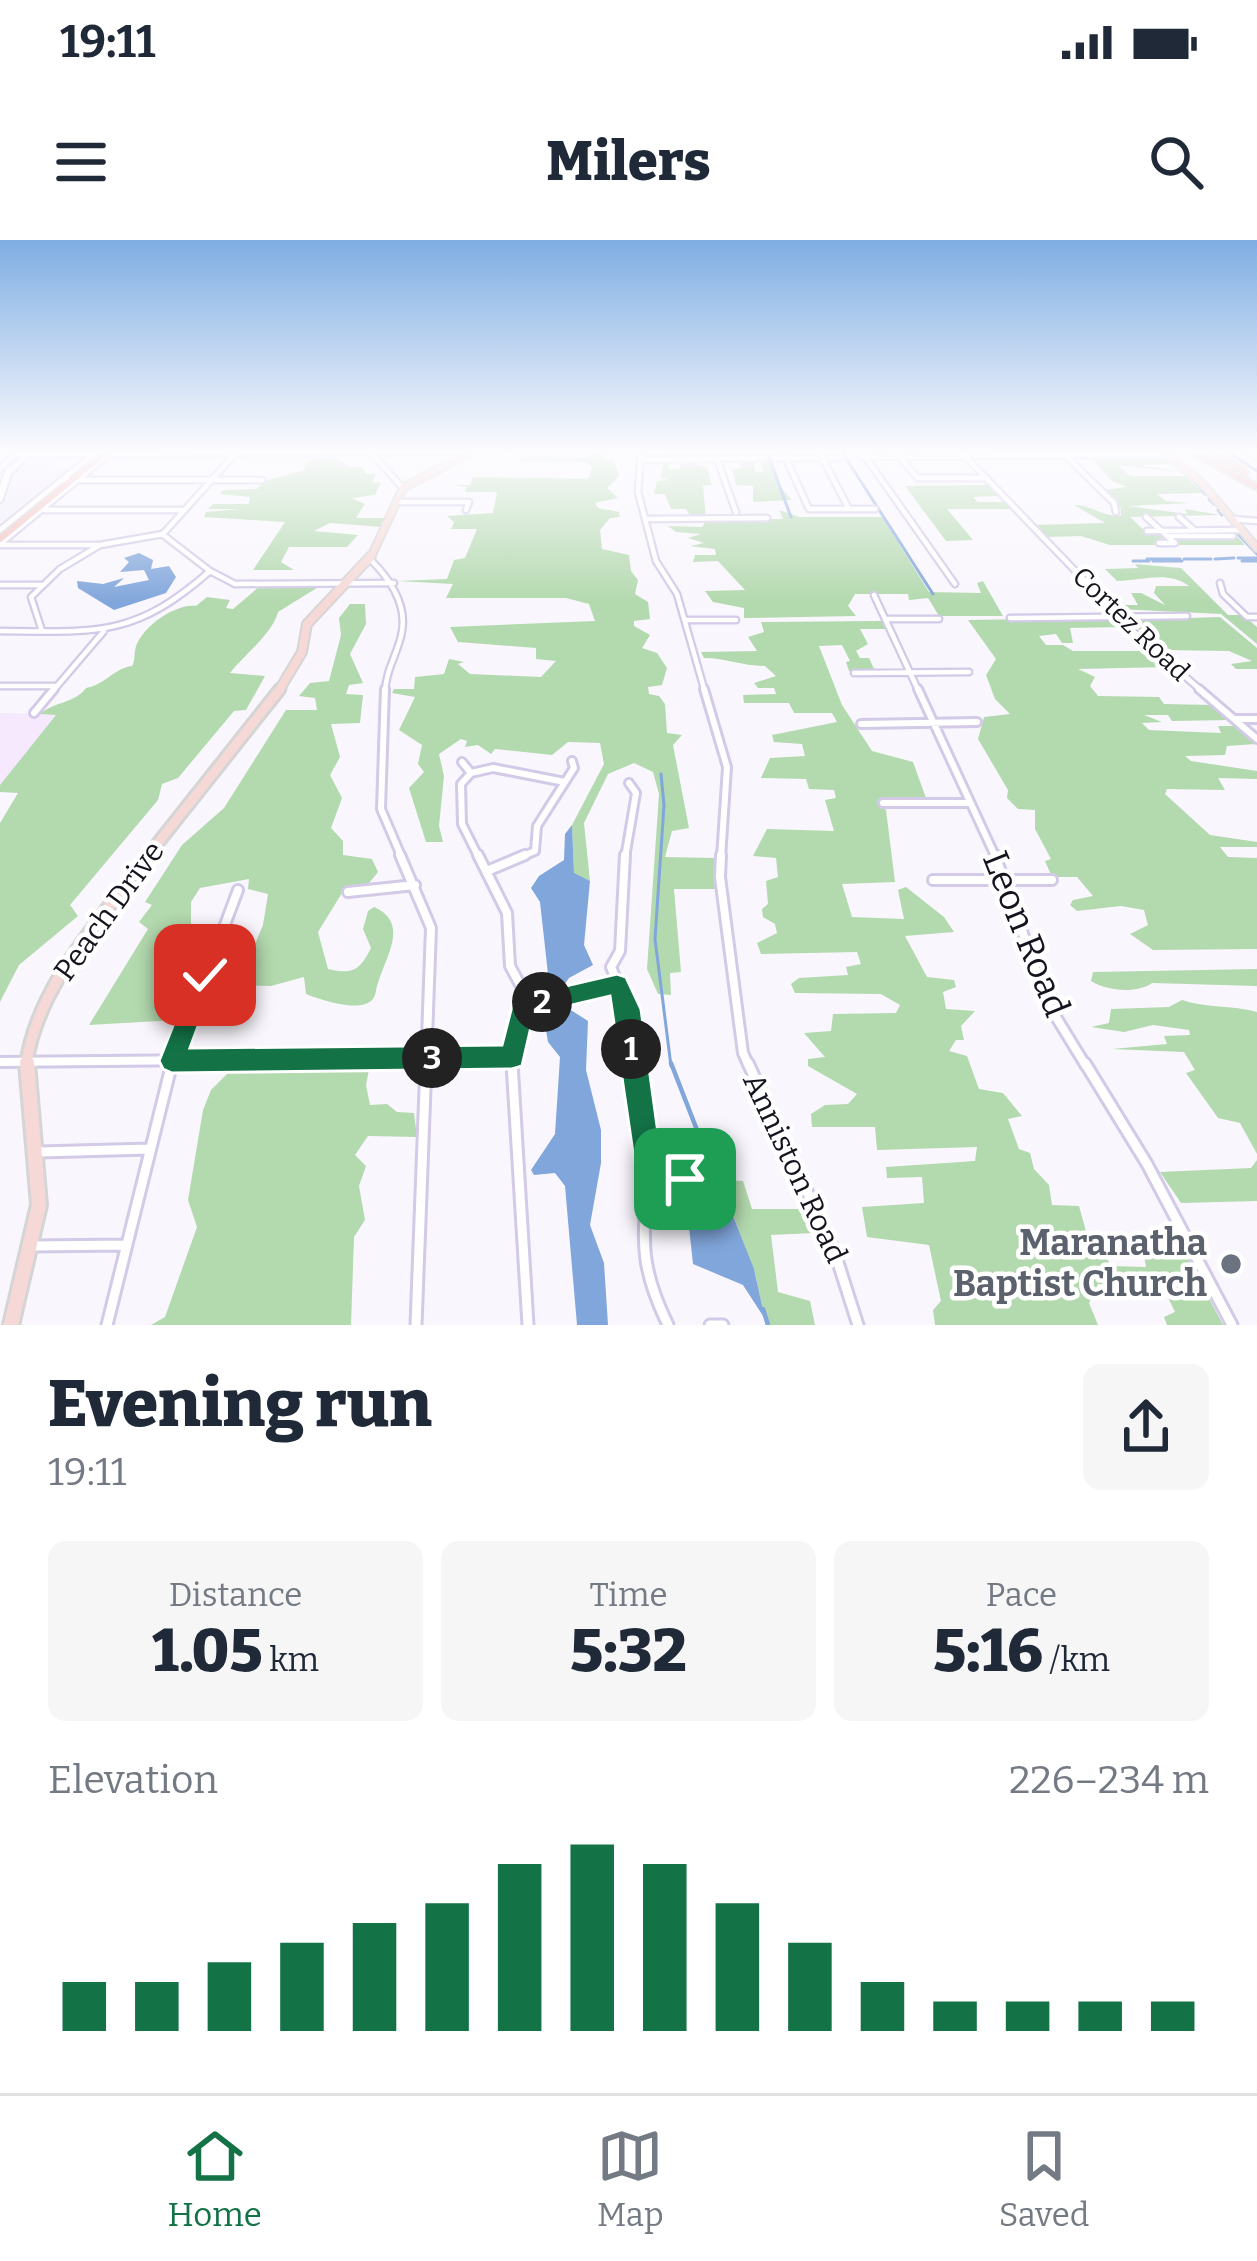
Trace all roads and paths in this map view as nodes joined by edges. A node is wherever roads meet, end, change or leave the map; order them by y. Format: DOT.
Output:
graph roads {
  1 [pos="424,502"];
  2 [pos="447,502"];
  3 [pos="40,503"];
  4 [pos="40,503"];
  5 [pos="48,503"];
  6 [pos="191,503"];
  7 [pos="419,503"];
  8 [pos="469,503"];
  9 [pos="642,503"];
  10 [pos="733,503"];
  11 [pos="806,503"];
  12 [pos="846,503"];
  13 [pos="897,503"];
  14 [pos="1010,503"];
  15 [pos="1114,503"];
  16 [pos="1221,503"];
  17 [pos="399,505"];
  18 [pos="849,509"];
  19 [pos="875,509"];
  20 [pos="184,510"];
  21 [pos="466,510"];
  22 [pos="40,511"];
  23 [pos="420,511"];
  24 [pos="443,511"];
  25 [pos="736,512"];
  26 [pos="1116,512"];
  27 [pos="1146,517"];
  28 [pos="1179,517"];
  29 [pos="767,518"];
  30 [pos="646,519"];
  31 [pos="1236,520"];
  32 [pos="1257,520"];
  33 [pos="1221,522"];
  34 [pos="1241,530"];
  35 [pos="1147,531"];
  36 [pos="2,532"];
  37 [pos="1230,533"];
  38 [pos="162,534"];
  39 [pos="1165,534"];
  40 [pos="1203,535"];
  41 [pos="1159,543"];
  42 [pos="1257,544"];
  43 [pos="100,545"];
  44 [pos="370,559"];
  45 [pos="210,571"];
  46 [pos="347,583"];
  47 [pos="394,583"];
  48 [pos="1220,583"];
  49 [pos="955,584"];
  50 [pos="0,585"];
  51 [pos="43,585"];
  52 [pos="874,595"];
  53 [pos="1187,616"];
  54 [pos="1257,616"];
  55 [pos="1120,617"];
  56 [pos="1010,618"];
  57 [pos="885,619"];
  58 [pos="939,619"];
  59 [pos="685,620"];
  60 [pos="736,620"];
  61 [pos="0,631"];
  62 [pos="42,631"];
  63 [pos="104,631"];
  64 [pos="969,672"];
  65 [pos="854,673"];
  66 [pos="910,673"];
  67 [pos="0,686"];
  68 [pos="58,686"];
  69 [pos="34,713"];
  70 [pos="1257,718"];
  71 [pos="1234,719"];
  72 [pos="933,722"];
  73 [pos="977,722"];
  74 [pos="861,724"];
  75 [pos="1257,739"];
  76 [pos="572,761"];
  77 [pos="462,762"];
  78 [pos="471,773"];
  79 [pos="565,782"];
  80 [pos="629,783"];
  81 [pos="884,803"];
  82 [pos="970,803"];
  83 [pos="487,871"];
  84 [pos="933,880"];
  85 [pos="1006,880"];
  86 [pos="1052,880"];
  87 [pos="415,885"];
  88 [pos="238,890"];
  89 [pos="348,892"];
  90 [pos="617,984"];
  91 [pos="523,1006"];
  92 [pos="512,1057"];
  93 [pos="425,1058"];
  94 [pos="172,1061"];
  95 [pos="0,1062"];
  96 [pos="26,1062"];
  97 [pos="150,1149"];
  98 [pos="35,1152"];
  99 [pos="649,1177"];
  100 [pos="685,1179"];
  101 [pos="126,1245"];
  102 [pos="30,1246"];
  103 [pos="11,1325"];
  104 [pos="107,1325"];
  105 [pos="416,1325"];
  106 [pos="528,1325"];
  107 [pos="668,1325"];
  108 [pos="710,1325"];
  109 [pos="723,1325"];
  110 [pos="858,1325"];
  111 [pos="1232,1325"];
  1 -- 23 [label="street"];
  2 -- 24 [label="street"];
  3 -- 36 [label="highway"];
  4 -- 36 [label="street"];
  5 -- 22 [label="street"];
  6 -- 20 [label="street"];
  7 -- 17 [label="street"];
  8 -- 21 [label="street"];
  9 -- 30 [label="street, Anniston Road"];
  10 -- 25 [label="street"];
  11 -- 18 [label="street"];
  12 -- 18 [label="street"];
  13 -- 49 [label="street"];
  14 -- 55 [label="street, Cortez Road"];
  15 -- 26 [label="street"];
  16 -- 31 [label="main road"];
  17 -- 44 [label="main road, Peach Drive"];
  18 -- 19 [label="street"];
  20 -- 22 [label="street"];
  20 -- 38 [label="street"];
  22 -- 36 [label="street"];
  27 -- 39 [label="street"];
  28 -- 40 [label="street"];
  29 -- 30 [label="street"];
  30 -- 59 [label="street, Anniston Road"];
  31 -- 32 [label="street"];
  31 -- 34 [label="main road"];
  31 -- 42 [label="main road"];
  33 -- 37 [label="street"];
  34 -- 37 [label="street"];
  34 -- 42 [label="main road"];
  35 -- 39 [label="street"];
  36 -- 43 [label="street"];
  37 -- 40 [label="street"];
  38 -- 43 [label="street"];
  38 -- 45 [label="street"];
  39 -- 40 [label="street"];
  39 -- 41 [label="street"];
  43 -- 51 [label="street"];
  44 -- 46 [label="main road, Peach Drive"];
  44 -- 47 [label="street"];
  45 -- 46 [label="street"];
  45 -- 63 [label="street"];
  46 -- 47 [label="street"];
  46 -- 96 [label="main road, Peach Drive"];
  47 -- 87 [label="street"];
  48 -- 54 [label="street"];
  50 -- 51 [label="street"];
  51 -- 62 [label="street"];
  52 -- 57 [label="street, Leon Road"];
  53 -- 55 [label="street"];
  55 -- 56 [label="street"];
  55 -- 71 [label="street, Cortez Road"];
  57 -- 58 [label="street"];
  57 -- 66 [label="street, Leon Road"];
  59 -- 60 [label="street"];
  59 -- 110 [label="street, Anniston Road"];
  61 -- 62 [label="street"];
  62 -- 63 [label="street"];
  63 -- 68 [label="street"];
  64 -- 66 [label="street"];
  65 -- 66 [label="street"];
  66 -- 72 [label="street, Leon Road"];
  67 -- 68 [label="street"];
  68 -- 69 [label="street"];
  70 -- 71 [label="street"];
  71 -- 75 [label="street, Cortez Road"];
  72 -- 73 [label="street"];
  72 -- 74 [label="street"];
  72 -- 82 [label="street, Leon Road"];
  76 -- 79 [label="street"];
  77 -- 78 [label="street"];
  78 -- 79 [label="street"];
  78 -- 83 [label="street"];
  79 -- 83 [label="street"];
  80 -- 90 [label="street"];
  81 -- 82 [label="street"];
  82 -- 85 [label="street, Leon Road"];
  83 -- 91 [label="street"];
  84 -- 85 [label="street"];
  85 -- 86 [label="street"];
  85 -- 111 [label="street, Leon Road"];
  87 -- 89 [label="street"];
  87 -- 93 [label="street"];
  88 -- 94 [label="street"];
  90 -- 91 [label="street"];
  90 -- 99 [label="street"];
  91 -- 92 [label="street"];
  92 -- 93 [label="street"];
  92 -- 106 [label="street"];
  93 -- 94 [label="street"];
  93 -- 105 [label="street"];
  94 -- 96 [label="street"];
  94 -- 97 [label="street"];
  95 -- 96 [label="street"];
  96 -- 98 [label="main road, Peach Drive"];
  97 -- 98 [label="street"];
  97 -- 101 [label="street"];
  98 -- 102 [label="main road, Peach Drive"];
  99 -- 100 [label="street"];
  99 -- 107 [label="street"];
  101 -- 102 [label="street"];
  101 -- 104 [label="street"];
  102 -- 103 [label="main road, Peach Drive"];
  108 -- 109 [label="street"];
}
